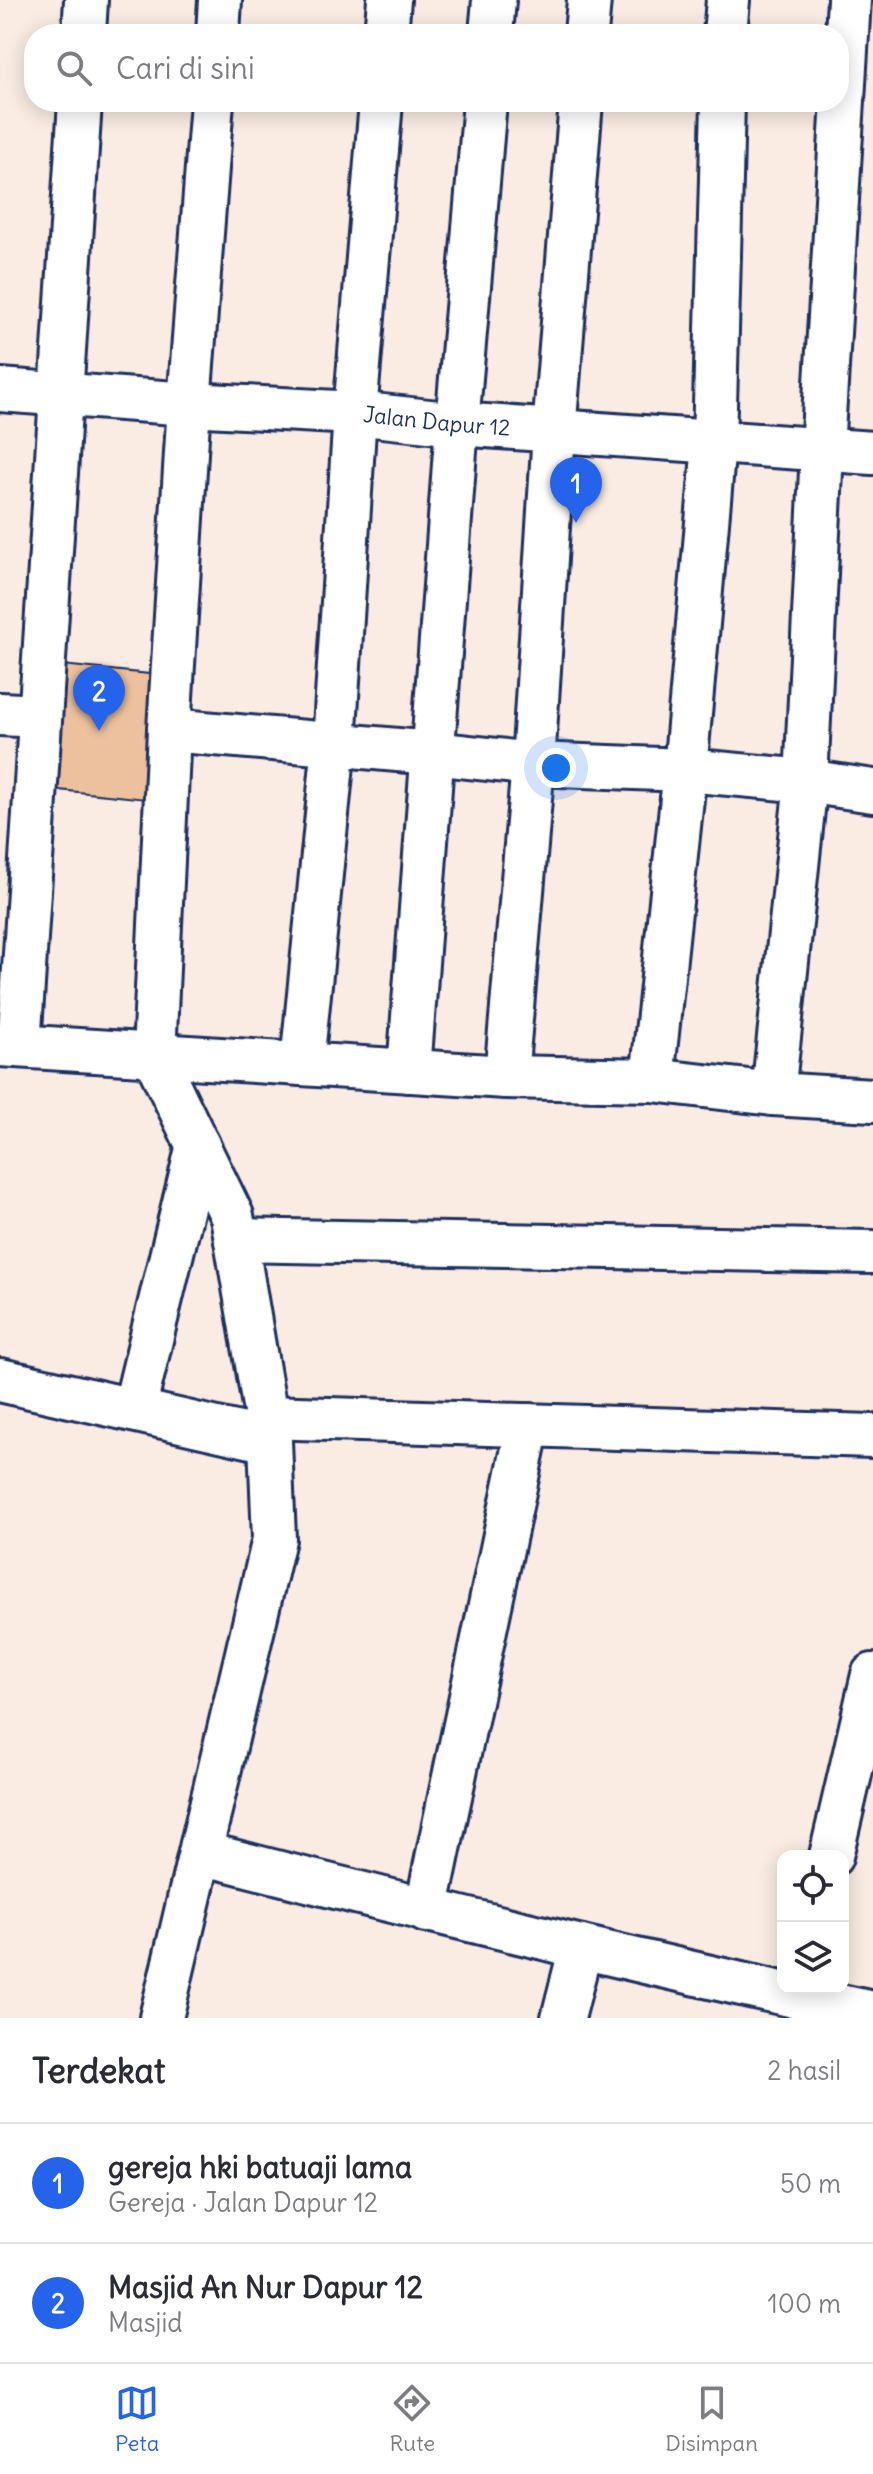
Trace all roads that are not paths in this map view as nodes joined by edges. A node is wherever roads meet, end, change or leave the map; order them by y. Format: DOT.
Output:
graph roads {
  1 [pos="86,0"];
  2 [pos="220,0"];
  3 [pos="389,0"];
  4 [pos="494,0"];
  5 [pos="589,0"];
  6 [pos="728,0"];
  7 [pos="849,0"];
  8 [pos="85,24"];
  9 [pos="219,24"];
  10 [pos="387,24"];
  11 [pos="492,24"];
  12 [pos="587,24"];
  13 [pos="726,24"];
  14 [pos="853,47"];
  15 [pos="849,99"];
  16 [pos="79,112"];
  17 [pos="211,112"];
  18 [pos="380,112"];
  19 [pos="484,112"];
  20 [pos="580,112"];
  21 [pos="723,112"];
  22 [pos="848,112"];
  23 [pos="0,390"];
  24 [pos="61,395"];
  25 [pos="189,404"];
  26 [pos="355,413"];
  27 [pos="457,424"];
  28 [pos="554,432"];
  29 [pos="714,444"];
  30 [pos="822,450"];
  31 [pos="873,453"];
  32 [pos="20,715"];
  33 [pos="169,730"];
  34 [pos="334,744"];
  35 [pos="432,753"];
  36 [pos="533,764"];
  37 [pos="685,770"];
  38 [pos="806,781"];
  39 [pos="873,791"];
  40 [pos="10,1046"];
  41 [pos="154,1055"];
  42 [pos="302,1064"];
  43 [pos="409,1071"];
  44 [pos="506,1077"];
  45 [pos="652,1080"];
  46 [pos="773,1094"];
  47 [pos="873,1100"];
  48 [pos="198,1145"];
  49 [pos="236,1240"];
  50 [pos="873,1252"];
  51 [pos="0,1380"];
  52 [pos="134,1410"];
  53 [pos="528,1425"];
  54 [pos="268,1429"];
  55 [pos="873,1436"];
  56 [pos="873,1675"];
  57 [pos="832,1850"];
  58 [pos="201,1853"];
  59 [pos="426,1911"];
  60 [pos="581,1947"];
  61 [pos="777,1988"];
  62 [pos="804,1994"];
  63 [pos="873,2013"];
  64 [pos="161,2018"];
  65 [pos="563,2018"];
  1 -- 8 [label="street"];
  2 -- 9 [label="street"];
  3 -- 10 [label="street"];
  4 -- 11 [label="street"];
  5 -- 12 [label="street"];
  6 -- 13 [label="street"];
  7 -- 14 [label="street"];
  14 -- 15 [label="street"];
  16 -- 24 [label="street"];
  17 -- 25 [label="street"];
  18 -- 26 [label="street"];
  19 -- 27 [label="street"];
  20 -- 28 [label="street"];
  21 -- 29 [label="street"];
  22 -- 30 [label="street"];
  23 -- 24 [label="street, Jalan Dapur 12"];
  24 -- 25 [label="street, Jalan Dapur 12"];
  24 -- 32 [label="street"];
  25 -- 26 [label="street, Jalan Dapur 12"];
  25 -- 33 [label="street"];
  26 -- 27 [label="street, Jalan Dapur 12"];
  26 -- 34 [label="street"];
  27 -- 28 [label="street, Jalan Dapur 12"];
  27 -- 35 [label="street"];
  28 -- 29 [label="street, Jalan Dapur 12"];
  28 -- 36 [label="street"];
  29 -- 30 [label="street, Jalan Dapur 12"];
  29 -- 37 [label="street"];
  30 -- 31 [label="street, Jalan Dapur 12"];
  30 -- 38 [label="street"];
  32 -- 40 [label="street"];
  33 -- 34 [label="street"];
  33 -- 41 [label="street"];
  34 -- 35 [label="street"];
  34 -- 42 [label="street"];
  35 -- 36 [label="street"];
  35 -- 43 [label="street"];
  36 -- 37 [label="street"];
  36 -- 44 [label="street"];
  37 -- 38 [label="street"];
  37 -- 45 [label="street"];
  38 -- 39 [label="street"];
  38 -- 46 [label="street"];
  40 -- 41 [label="street"];
  41 -- 42 [label="street"];
  41 -- 48 [label="street"];
  42 -- 43 [label="street"];
  43 -- 44 [label="street"];
  44 -- 45 [label="street"];
  45 -- 46 [label="street"];
  46 -- 47 [label="street"];
  48 -- 49 [label="street"];
  48 -- 52 [label="street"];
  49 -- 50 [label="street"];
  49 -- 54 [label="street"];
  51 -- 52 [label="street"];
  52 -- 54 [label="street"];
  53 -- 54 [label="street"];
  53 -- 55 [label="street"];
  53 -- 59 [label="street"];
  54 -- 58 [label="street"];
  56 -- 57 [label="street"];
  58 -- 59 [label="street"];
  58 -- 64 [label="street"];
  59 -- 60 [label="street"];
  60 -- 61 [label="street"];
  60 -- 65 [label="street"];
  62 -- 63 [label="street"];
}
